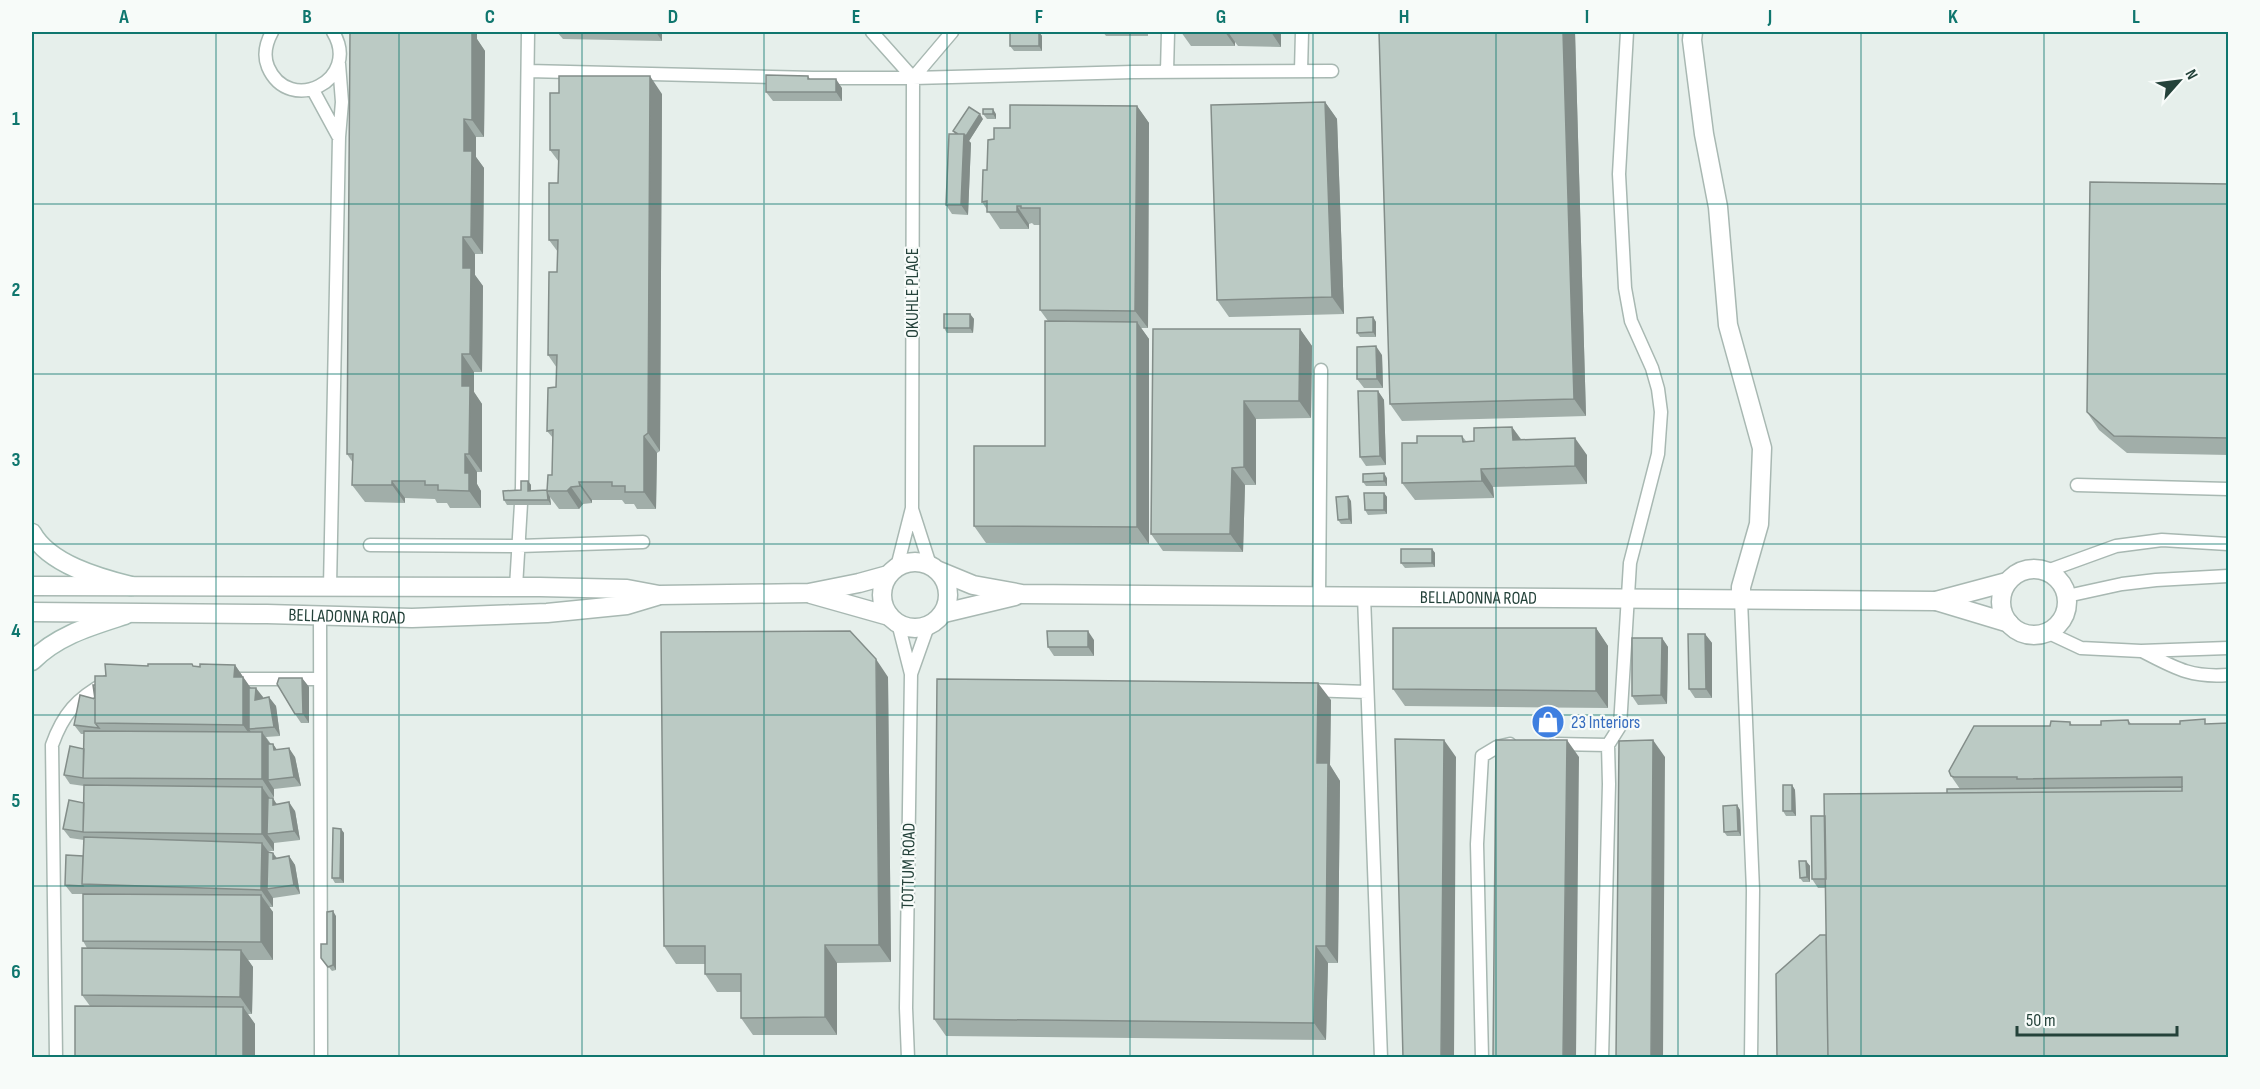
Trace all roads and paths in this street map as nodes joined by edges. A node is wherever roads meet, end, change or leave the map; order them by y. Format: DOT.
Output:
graph roads {
  1 [pos="272,32"];
  2 [pos="333,32"];
  3 [pos="528,32"];
  4 [pos="872,32"];
  5 [pos="952,32"];
  6 [pos="1168,32"];
  7 [pos="1302,32"];
  8 [pos="1627,32"];
  9 [pos="1693,32"];
  10 [pos="339,64"];
  11 [pos="528,71"];
  12 [pos="1301,71"];
  13 [pos="1332,71"];
  14 [pos="1167,72"];
  15 [pos="913,78"];
  16 [pos="313,90"];
  17 [pos="339,137"];
  18 [pos="1321,370"];
  19 [pos="2076,485"];
  20 [pos="2229,489"];
  21 [pos="912,508"];
  22 [pos="32,533"];
  23 [pos="643,542"];
  24 [pos="370,544"];
  25 [pos="2229,544"];
  26 [pos="519,546"];
  27 [pos="935,568"];
  28 [pos="892,571"];
  29 [pos="2047,571"];
  30 [pos="2229,576"];
  31 [pos="2007,582"];
  32 [pos="32,586"];
  33 [pos="131,586"];
  34 [pos="330,587"];
  35 [pos="516,587"];
  36 [pos="809,593"];
  37 [pos="1022,594"];
  38 [pos="659,596"];
  39 [pos="1319,596"];
  40 [pos="1364,596"];
  41 [pos="2067,596"];
  42 [pos="1627,599"];
  43 [pos="1741,600"];
  44 [pos="1936,601"];
  45 [pos="32,612"];
  46 [pos="944,613"];
  47 [pos="125,615"];
  48 [pos="320,616"];
  49 [pos="893,620"];
  50 [pos="2009,623"];
  51 [pos="928,626"];
  52 [pos="2049,633"];
  53 [pos="2229,648"];
  54 [pos="2141,651"];
  55 [pos="32,661"];
  56 [pos="911,674"];
  57 [pos="2229,675"];
  58 [pos="219,679"];
  59 [pos="320,679"];
  60 [pos="120,680"];
  61 [pos="1297,690"];
  62 [pos="1367,692"];
  63 [pos="1608,745"];
  64 [pos="56,1058"];
  65 [pos="321,1058"];
  66 [pos="908,1058"];
  67 [pos="1381,1058"];
  68 [pos="1482,1058"];
  69 [pos="1602,1058"];
  70 [pos="1751,1058"];
  1 -- 16 [label="lane"];
  2 -- 10 [label="lane"];
  3 -- 11 [label="lane"];
  4 -- 15 [label="lane"];
  5 -- 15 [label="lane"];
  6 -- 14 [label="lane"];
  7 -- 12 [label="lane"];
  8 -- 42 [label="lane"];
  9 -- 43 [label="street"];
  10 -- 16 [label="lane"];
  10 -- 17 [label="lane"];
  11 -- 15 [label="lane"];
  11 -- 26 [label="lane"];
  12 -- 13 [label="lane"];
  12 -- 14 [label="lane"];
  14 -- 15 [label="lane"];
  15 -- 21 [label="lane, OKUHLE PLACE"];
  16 -- 17 [label="lane"];
  17 -- 34 [label="lane"];
  18 -- 39 [label="lane"];
  19 -- 20 [label="lane"];
  21 -- 27 [label="lane, OKUHLE PLACE"];
  21 -- 28 [label="lane, OKUHLE PLACE"];
  22 -- 33 [label="street"];
  23 -- 26 [label="lane"];
  24 -- 26 [label="lane"];
  25 -- 29 [label="lane"];
  26 -- 35 [label="lane"];
  27 -- 28 [label="street, BELLADONNA ROAD"];
  27 -- 37 [label="street, BELLADONNA ROAD"];
  27 -- 46 [label="street"];
  28 -- 36 [label="street, BELLADONNA ROAD"];
  28 -- 49 [label="street"];
  29 -- 31 [label="street, BELLADONNA ROAD"];
  29 -- 41 [label="street"];
  30 -- 41 [label="lane"];
  31 -- 44 [label="street, BELLADONNA ROAD"];
  31 -- 50 [label="street"];
  32 -- 33 [label="street, BELLADONNA ROAD"];
  33 -- 34 [label="street, BELLADONNA ROAD"];
  34 -- 35 [label="street, BELLADONNA ROAD"];
  35 -- 38 [label="street, BELLADONNA ROAD"];
  36 -- 38 [label="street, BELLADONNA ROAD"];
  36 -- 49 [label="street, BELLADONNA ROAD"];
  37 -- 39 [label="street, BELLADONNA ROAD"];
  37 -- 46 [label="street, BELLADONNA ROAD"];
  38 -- 48 [label="street, BELLADONNA ROAD"];
  39 -- 40 [label="street, BELLADONNA ROAD"];
  40 -- 42 [label="street, BELLADONNA ROAD"];
  40 -- 62 [label="lane"];
  41 -- 52 [label="street"];
  42 -- 43 [label="street, BELLADONNA ROAD"];
  42 -- 63 [label="lane"];
  43 -- 44 [label="street, BELLADONNA ROAD"];
  43 -- 70 [label="lane"];
  44 -- 50 [label="street, BELLADONNA ROAD"];
  45 -- 47 [label="street, BELLADONNA ROAD"];
  46 -- 51 [label="street, BELLADONNA ROAD"];
  47 -- 48 [label="street, BELLADONNA ROAD"];
  47 -- 55 [label="street"];
  48 -- 59 [label="lane"];
  49 -- 51 [label="street, BELLADONNA ROAD"];
  49 -- 56 [label="lane, TOTTUM ROAD"];
  50 -- 52 [label="street, BELLADONNA ROAD"];
  51 -- 56 [label="lane, TOTTUM ROAD"];
  52 -- 54 [label="lane"];
  53 -- 54 [label="lane"];
  54 -- 57 [label="lane"];
  56 -- 66 [label="lane, TOTTUM ROAD"];
  58 -- 59 [label="lane"];
  59 -- 65 [label="lane"];
  60 -- 64 [label="lane"];
  61 -- 62 [label="lane"];
  62 -- 67 [label="lane"];
  63 -- 68 [label="lane"];
  63 -- 69 [label="lane"];
}
